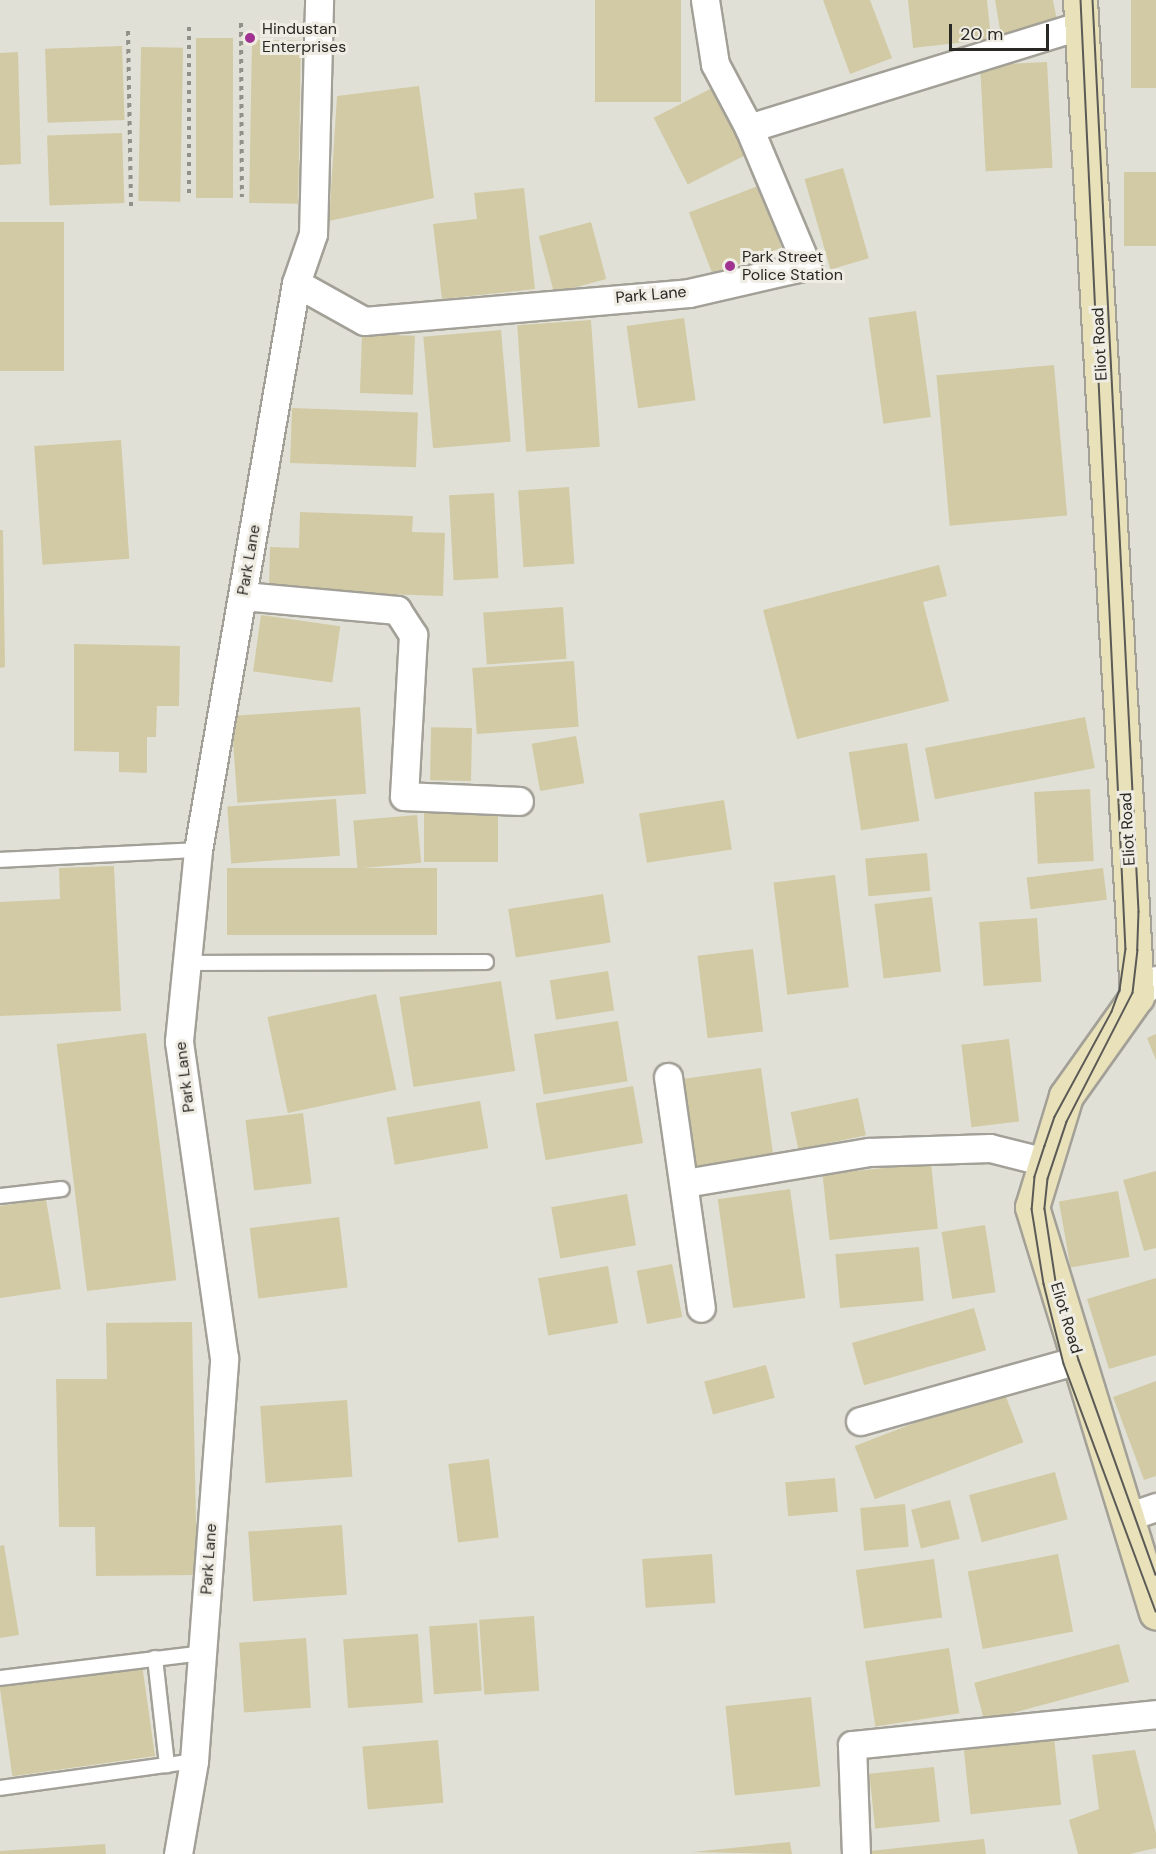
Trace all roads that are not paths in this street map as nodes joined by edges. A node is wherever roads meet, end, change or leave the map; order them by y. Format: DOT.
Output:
graph roads {
  1 [pos="319,0"];
  2 [pos="705,0"];
  3 [pos="1081,12"];
  4 [pos="749,128"];
  5 [pos="296,283"];
  6 [pos="243,596"];
  7 [pos="519,801"];
  8 [pos="198,850"];
  9 [pos="0,860"];
  10 [pos="486,962"];
  11 [pos="189,963"];
  12 [pos="1147,988"];
  13 [pos="668,1077"];
  14 [pos="1046,1162"];
  15 [pos="685,1183"];
  16 [pos="62,1189"];
  17 [pos="0,1196"];
  18 [pos="701,1308"];
  19 [pos="1078,1360"];
  20 [pos="860,1421"];
  21 [pos="1141,1512"];
  22 [pos="1156,1612"];
  23 [pos="203,1653"];
  24 [pos="155,1658"];
  25 [pos="0,1678"];
  26 [pos="1156,1714"];
  27 [pos="194,1761"];
  28 [pos="167,1765"];
  29 [pos="0,1788"];
  30 [pos="178,1854"];
  31 [pos="856,1854"];
  1 -- 5 [label="street"];
  2 -- 4 [label="street"];
  3 -- 4 [label="street"];
  3 -- 12 [label="street, Eliot Road"];
  4 -- 5 [label="street, Park Lane"];
  5 -- 6 [label="street, Park Lane"];
  6 -- 7 [label="street"];
  6 -- 8 [label="street, Park Lane"];
  8 -- 9 [label="lane"];
  8 -- 11 [label="street, Park Lane"];
  10 -- 11 [label="lane"];
  11 -- 23 [label="street, Park Lane"];
  12 -- 14 [label="street, Eliot Road"];
  13 -- 15 [label="street"];
  14 -- 15 [label="street"];
  14 -- 19 [label="street, Eliot Road"];
  15 -- 18 [label="street"];
  16 -- 17 [label="lane"];
  19 -- 20 [label="street"];
  19 -- 21 [label="street, Eliot Road"];
  21 -- 22 [label="street, Eliot Road"];
  23 -- 24 [label="lane"];
  23 -- 27 [label="street, Park Lane"];
  24 -- 25 [label="lane"];
  24 -- 28 [label="lane"];
  26 -- 31 [label="street"];
  27 -- 28 [label="lane"];
  27 -- 30 [label="street, Park Lane"];
  28 -- 29 [label="lane"];
}
